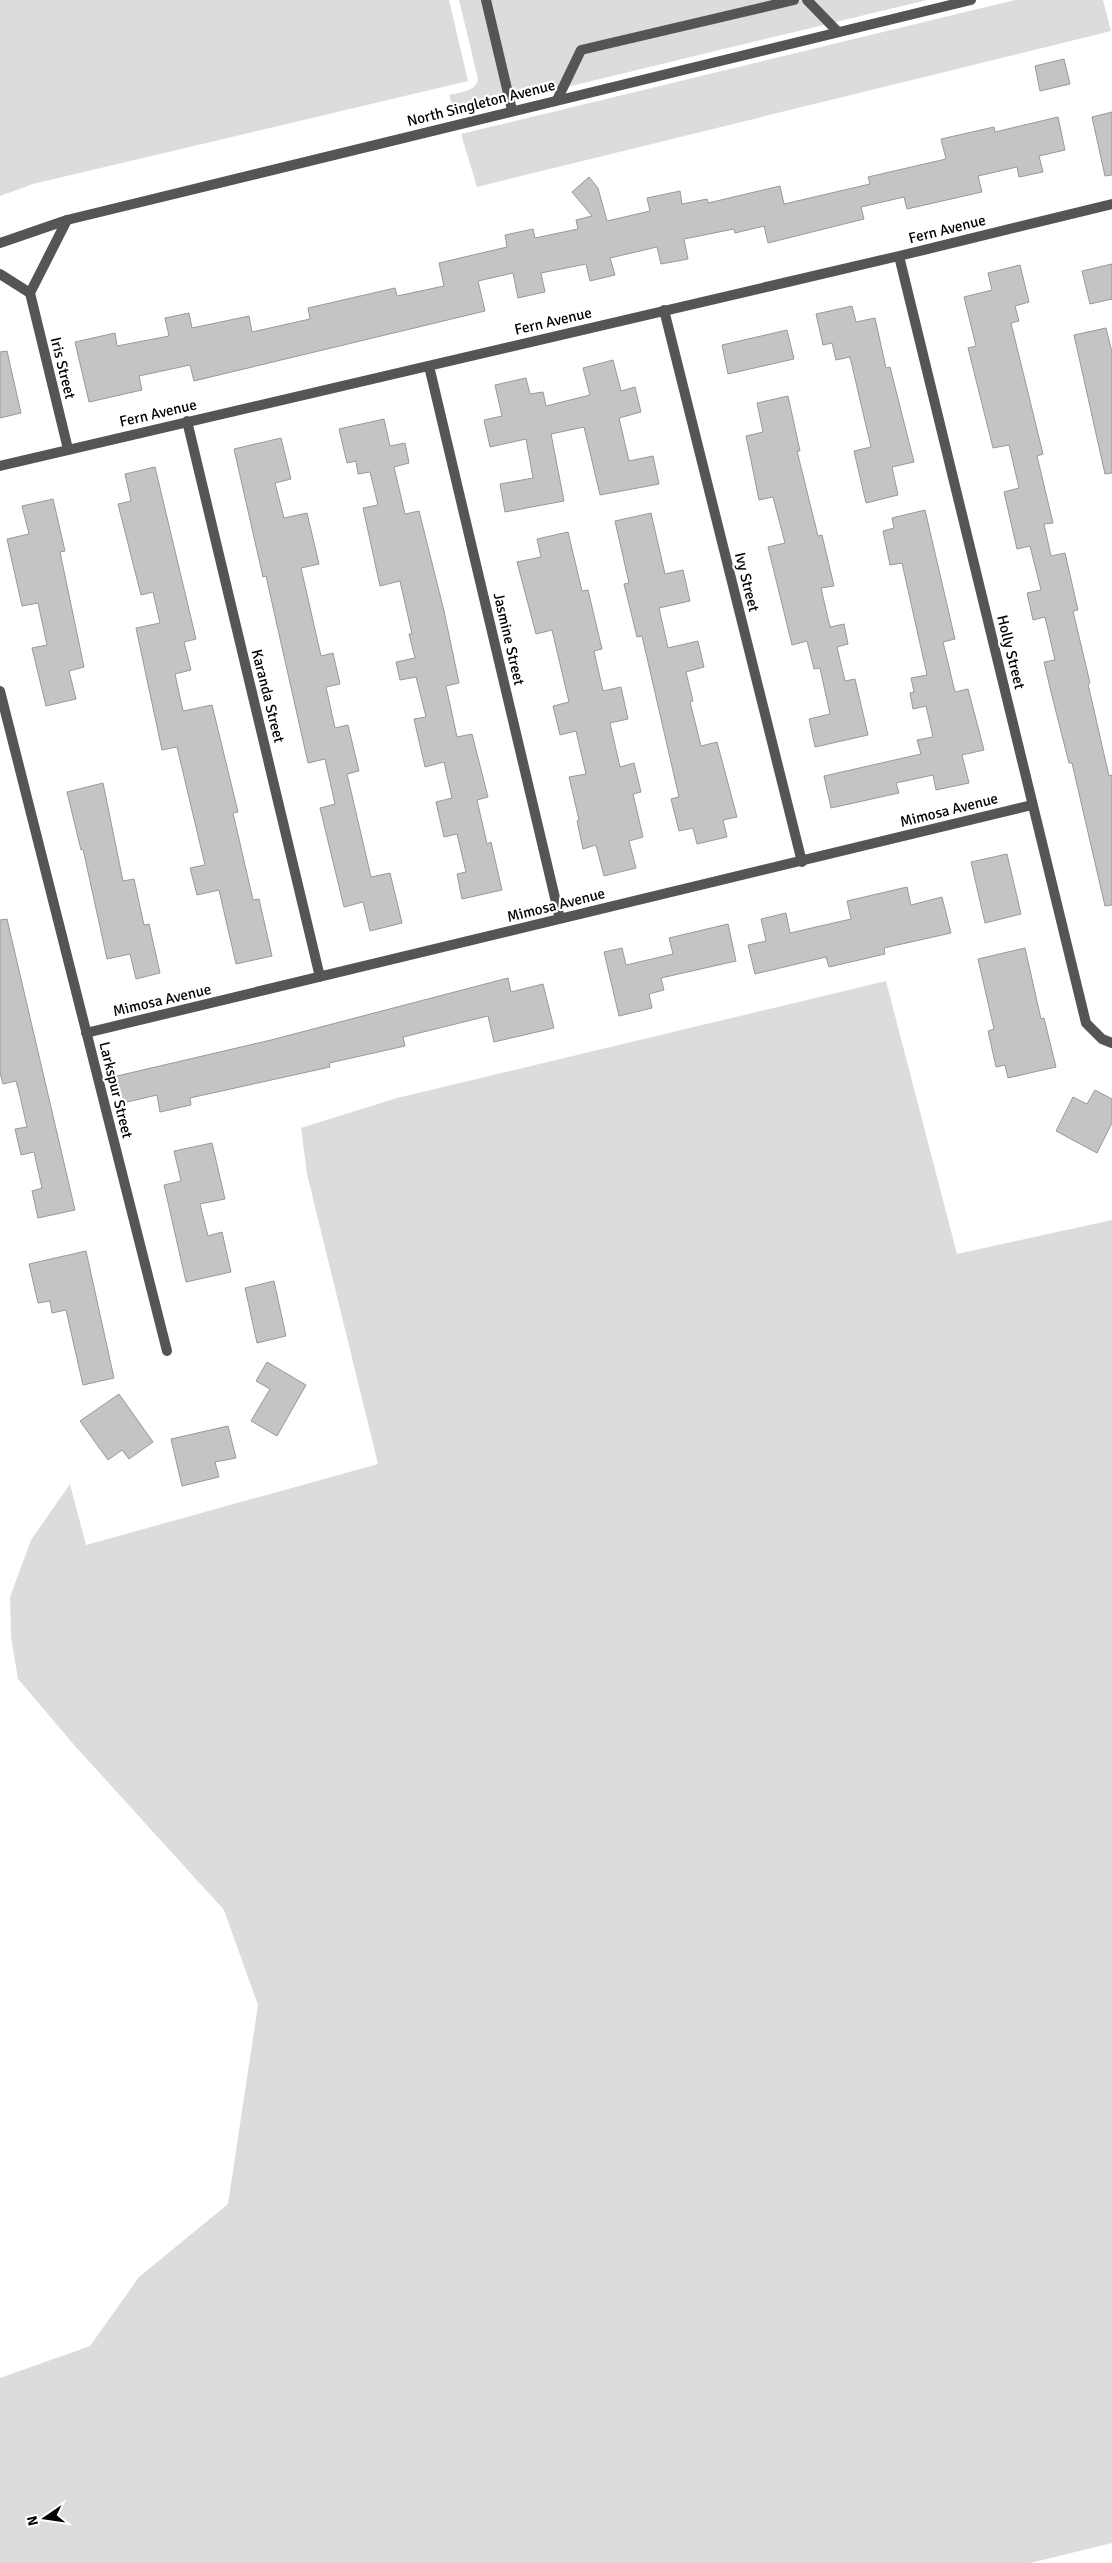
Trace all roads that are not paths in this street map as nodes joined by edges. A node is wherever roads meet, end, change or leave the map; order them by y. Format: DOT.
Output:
graph roads {
  1 [pos="486,0"];
  2 [pos="794,0"];
  3 [pos="807,0"];
  4 [pos="971,0"];
  5 [pos="838,32"];
  6 [pos="557,100"];
  7 [pos="512,110"];
  8 [pos="1112,204"];
  9 [pos="67,220"];
  10 [pos="0,243"];
  11 [pos="899,256"];
  12 [pos="0,274"];
  13 [pos="30,293"];
  14 [pos="664,310"];
  15 [pos="429,366"];
  16 [pos="186,421"];
  17 [pos="68,449"];
  18 [pos="0,466"];
  19 [pos="0,691"];
  20 [pos="1032,805"];
  21 [pos="802,862"];
  22 [pos="560,919"];
  23 [pos="320,977"];
  24 [pos="86,1033"];
  25 [pos="1112,1043"];
  26 [pos="167,1351"];
  1 -- 7 [label="street"];
  2 -- 6 [label="street"];
  3 -- 5 [label="street"];
  4 -- 5 [label="street, North Singleton Avenue"];
  5 -- 6 [label="street, North Singleton Avenue"];
  6 -- 7 [label="street, North Singleton Avenue"];
  7 -- 9 [label="street, North Singleton Avenue"];
  8 -- 11 [label="street, Fern Avenue"];
  9 -- 10 [label="street, North Singleton Avenue"];
  9 -- 13 [label="street"];
  11 -- 14 [label="street, Fern Avenue"];
  11 -- 20 [label="street, Holly Street"];
  12 -- 13 [label="street"];
  13 -- 17 [label="street, Iris Street"];
  14 -- 15 [label="street, Fern Avenue"];
  14 -- 21 [label="street, Ivy Street"];
  15 -- 16 [label="street, Fern Avenue"];
  15 -- 22 [label="street, Jasmine Street"];
  16 -- 17 [label="street, Fern Avenue"];
  16 -- 23 [label="street, Karanda Street"];
  17 -- 18 [label="street, Fern Avenue"];
  19 -- 24 [label="street, Larkspur Street"];
  20 -- 21 [label="street, Mimosa Avenue"];
  20 -- 25 [label="street, Holly Street"];
  21 -- 22 [label="street, Mimosa Avenue"];
  22 -- 23 [label="street, Mimosa Avenue"];
  23 -- 24 [label="street, Mimosa Avenue"];
  24 -- 26 [label="street, Larkspur Street"];
}
